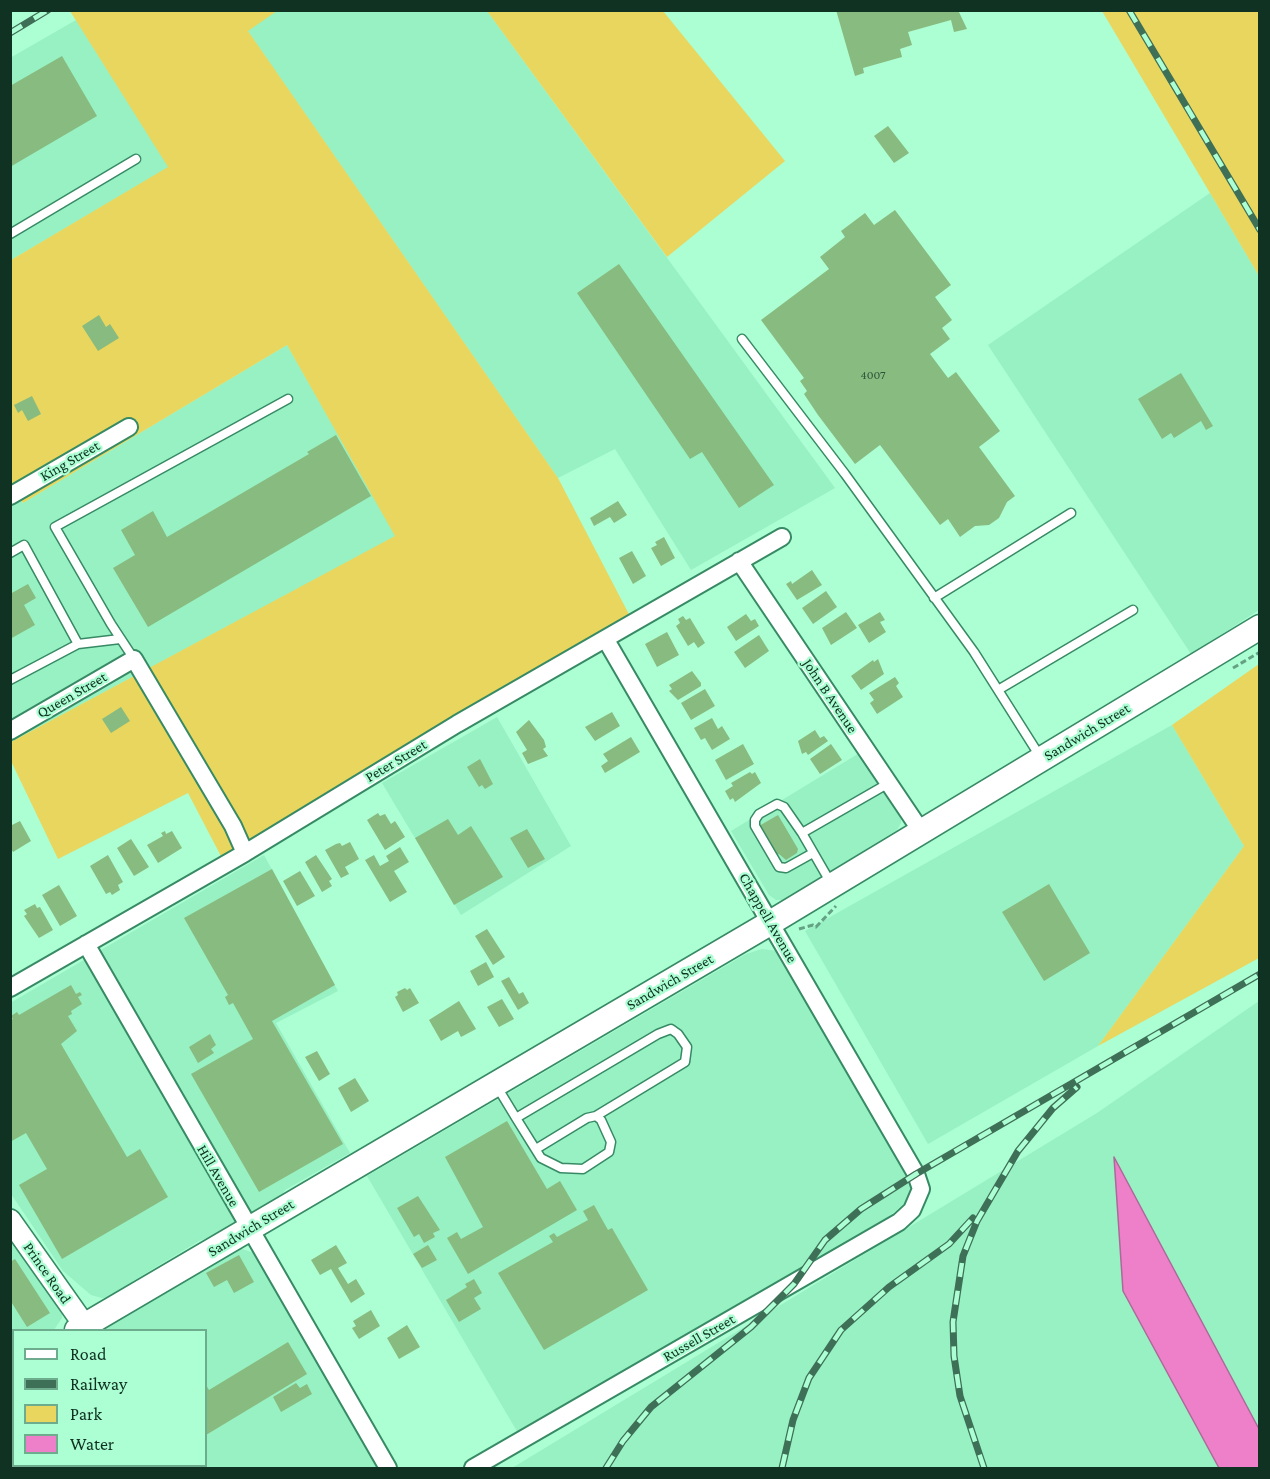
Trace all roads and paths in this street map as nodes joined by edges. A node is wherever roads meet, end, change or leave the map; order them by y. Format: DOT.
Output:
graph roads {
  1 [pos="136,159"];
  2 [pos="10,234"];
  3 [pos="742,339"];
  4 [pos="288,399"];
  5 [pos="129,427"];
  6 [pos="10,496"];
  7 [pos="1071,513"];
  8 [pos="782,537"];
  9 [pos="10,553"];
  10 [pos="739,561"];
  11 [pos="934,598"];
  12 [pos="1133,610"];
  13 [pos="1260,627"];
  14 [pos="120,639"];
  15 [pos="606,639"];
  16 [pos="78,644"];
  17 [pos="134,659"];
  18 [pos="10,680"];
  19 [pos="998,690"];
  20 [pos="10,731"];
  21 [pos="1042,759"];
  22 [pos="889,783"];
  23 [pos="921,831"];
  24 [pos="801,833"];
  25 [pos="245,853"];
  26 [pos="813,853"];
  27 [pos="832,885"];
  28 [pos="770,923"];
  29 [pos="86,945"];
  30 [pos="10,988"];
  31 [pos="496,1084"];
  32 [pos="596,1116"];
  33 [pos="516,1118"];
  34 [pos="536,1149"];
  35 [pos="918,1200"];
  36 [pos="10,1220"];
  37 [pos="249,1229"];
  38 [pos="81,1328"];
  39 [pos="388,1468"];
  40 [pos="473,1468"];
  1 -- 2 [label="lane"];
  3 -- 11 [label="lane"];
  4 -- 14 [label="lane"];
  5 -- 6 [label="street, King Street"];
  7 -- 11 [label="lane"];
  8 -- 10 [label="street, Peter Street"];
  9 -- 16 [label="lane"];
  10 -- 15 [label="street, Peter Street"];
  10 -- 22 [label="street, John B Avenue"];
  11 -- 19 [label="lane"];
  12 -- 19 [label="lane"];
  13 -- 21 [label="main road, Sandwich Street"];
  14 -- 16 [label="lane"];
  14 -- 17 [label="lane"];
  15 -- 25 [label="street, Peter Street"];
  15 -- 28 [label="street, Chappell Avenue"];
  16 -- 18 [label="lane"];
  17 -- 20 [label="street, Queen Street"];
  17 -- 25 [label="street"];
  19 -- 21 [label="lane"];
  21 -- 23 [label="main road, Sandwich Street"];
  22 -- 23 [label="street, John B Avenue"];
  22 -- 24 [label="lane"];
  23 -- 27 [label="main road, Sandwich Street"];
  24 -- 26 [label="lane"];
  24 -- 26 [label="lane"];
  25 -- 29 [label="street, Peter Street"];
  26 -- 27 [label="lane"];
  27 -- 28 [label="main road, Sandwich Street"];
  28 -- 31 [label="main road, Sandwich Street"];
  28 -- 35 [label="street, Chappell Avenue"];
  29 -- 30 [label="street, Peter Street"];
  29 -- 37 [label="street, Hill Avenue"];
  31 -- 33 [label="lane"];
  31 -- 37 [label="main road, Sandwich Street"];
  32 -- 33 [label="lane"];
  32 -- 34 [label="lane"];
  32 -- 34 [label="lane"];
  33 -- 34 [label="lane"];
  35 -- 40 [label="street, Russell Street"];
  36 -- 38 [label="street, Prince Road"];
  37 -- 38 [label="main road, Sandwich Street"];
  37 -- 39 [label="street, Hill Avenue"];
}
